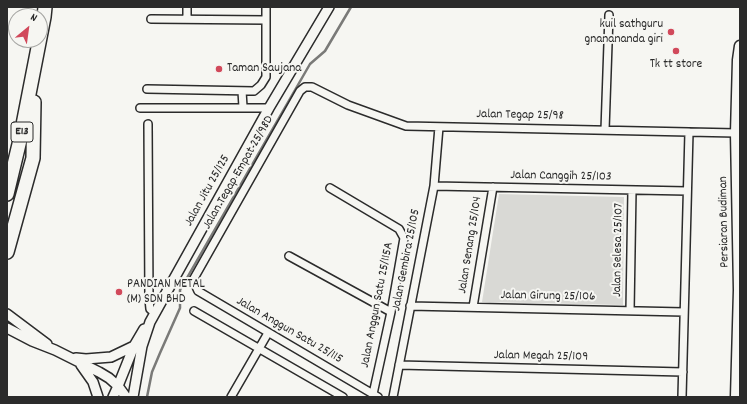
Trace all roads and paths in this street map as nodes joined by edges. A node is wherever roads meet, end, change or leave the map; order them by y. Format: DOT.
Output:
graph roads {
  1 [pos="187,7"];
  2 [pos="266,7"];
  3 [pos="329,7"];
  4 [pos="609,15"];
  5 [pos="151,19"];
  6 [pos="187,19"];
  7 [pos="266,20"];
  8 [pos="740,46"];
  9 [pos="38,48"];
  10 [pos="34,70"];
  11 [pos="312,87"];
  12 [pos="147,89"];
  13 [pos="242,91"];
  14 [pos="243,107"];
  15 [pos="140,108"];
  16 [pos="269,108"];
  17 [pos="148,124"];
  18 [pos="439,126"];
  19 [pos="605,130"];
  20 [pos="738,131"];
  21 [pos="689,132"];
  22 [pos="434,186"];
  23 [pos="493,187"];
  24 [pos="330,188"];
  25 [pos="632,190"];
  26 [pos="687,191"];
  27 [pos="7,194"];
  28 [pos="7,252"];
  29 [pos="289,256"];
  30 [pos="740,270"];
  31 [pos="193,280"];
  32 [pos="739,290"];
  33 [pos="410,306"];
  34 [pos="473,307"];
  35 [pos="194,311"];
  36 [pos="630,311"];
  37 [pos="391,312"];
  38 [pos="684,312"];
  39 [pos="154,313"];
  40 [pos="7,314"];
  41 [pos="150,322"];
  42 [pos="7,328"];
  43 [pos="268,333"];
  44 [pos="134,346"];
  45 [pos="259,349"];
  46 [pos="55,350"];
  47 [pos="75,360"];
  48 [pos="399,365"];
  49 [pos="683,372"];
  50 [pos="118,386"];
  51 [pos="375,395"];
  52 [pos="98,397"];
  53 [pos="113,397"];
  54 [pos="126,397"];
  55 [pos="133,397"];
  56 [pos="231,397"];
  57 [pos="343,397"];
  58 [pos="393,397"];
  59 [pos="682,397"];
  60 [pos="736,397"];
  1 -- 6 [label="street"];
  2 -- 7 [label="street"];
  3 -- 16 [label="street, Jalan Jitu 25/125"];
  4 -- 19 [label="street"];
  5 -- 6 [label="street"];
  6 -- 7 [label="street"];
  7 -- 13 [label="street"];
  8 -- 20 [label="main road, Persiaran Budiman"];
  9 -- 10 [label="highway, E13"];
  10 -- 27 [label="highway, E13"];
  10 -- 28 [label="highway"];
  11 -- 18 [label="street, Jalan Tegap 25/98"];
  11 -- 31 [label="street, Jalan Tegap Empat 25/98D"];
  12 -- 13 [label="street"];
  13 -- 14 [label="street"];
  14 -- 15 [label="street"];
  14 -- 16 [label="street"];
  16 -- 39 [label="street, Jalan Jitu 25/125"];
  17 -- 39 [label="street"];
  18 -- 19 [label="street, Jalan Tegap 25/98"];
  18 -- 22 [label="street, Jalan Gembira 25/105"];
  19 -- 21 [label="street, Jalan Tegap 25/98"];
  20 -- 21 [label="street, Jalan Tegap 25/98"];
  20 -- 32 [label="main road, Persiaran Budiman"];
  21 -- 26 [label="street"];
  22 -- 23 [label="street, Jalan Canggih 25/103"];
  22 -- 33 [label="street, Jalan Gembira 25/105"];
  23 -- 25 [label="street, Jalan Canggih 25/103"];
  23 -- 34 [label="street, Jalan Senang 25/104"];
  24 -- 37 [label="street, Jalan Anggun Satu 25/115A"];
  25 -- 26 [label="street, Jalan Canggih 25/103"];
  25 -- 36 [label="street, Jalan Selesa 25/107"];
  26 -- 38 [label="street"];
  29 -- 37 [label="street"];
  30 -- 32 [label="main road"];
  31 -- 43 [label="street, Jalan Anggun Satu 25/115"];
  32 -- 60 [label="main road, Persiaran Budiman"];
  33 -- 34 [label="street, Jalan Girung 25/106"];
  33 -- 48 [label="street, Jalan Gembira 25/105"];
  34 -- 36 [label="street, Jalan Girung 25/106"];
  35 -- 45 [label="street"];
  36 -- 38 [label="street, Jalan Girung 25/106"];
  37 -- 51 [label="street, Jalan Anggun Satu 25/115A"];
  38 -- 49 [label="street"];
  39 -- 41 [label="street, Jalan Jitu 25/125"];
  40 -- 46 [label="street"];
  41 -- 44 [label="street"];
  41 -- 55 [label="street, Jalan Jitu 25/125"];
  42 -- 46 [label="street"];
  43 -- 45 [label="street"];
  43 -- 51 [label="street, Jalan Anggun Satu 25/115"];
  44 -- 47 [label="street"];
  44 -- 50 [label="street"];
  45 -- 56 [label="street"];
  45 -- 57 [label="street"];
  46 -- 47 [label="street"];
  47 -- 50 [label="street"];
  47 -- 52 [label="street"];
  48 -- 49 [label="street, Jalan Megah 25/109"];
  48 -- 58 [label="street, Jalan Gembira 25/105"];
  49 -- 59 [label="street"];
  50 -- 53 [label="street"];
  50 -- 54 [label="street"];
}
